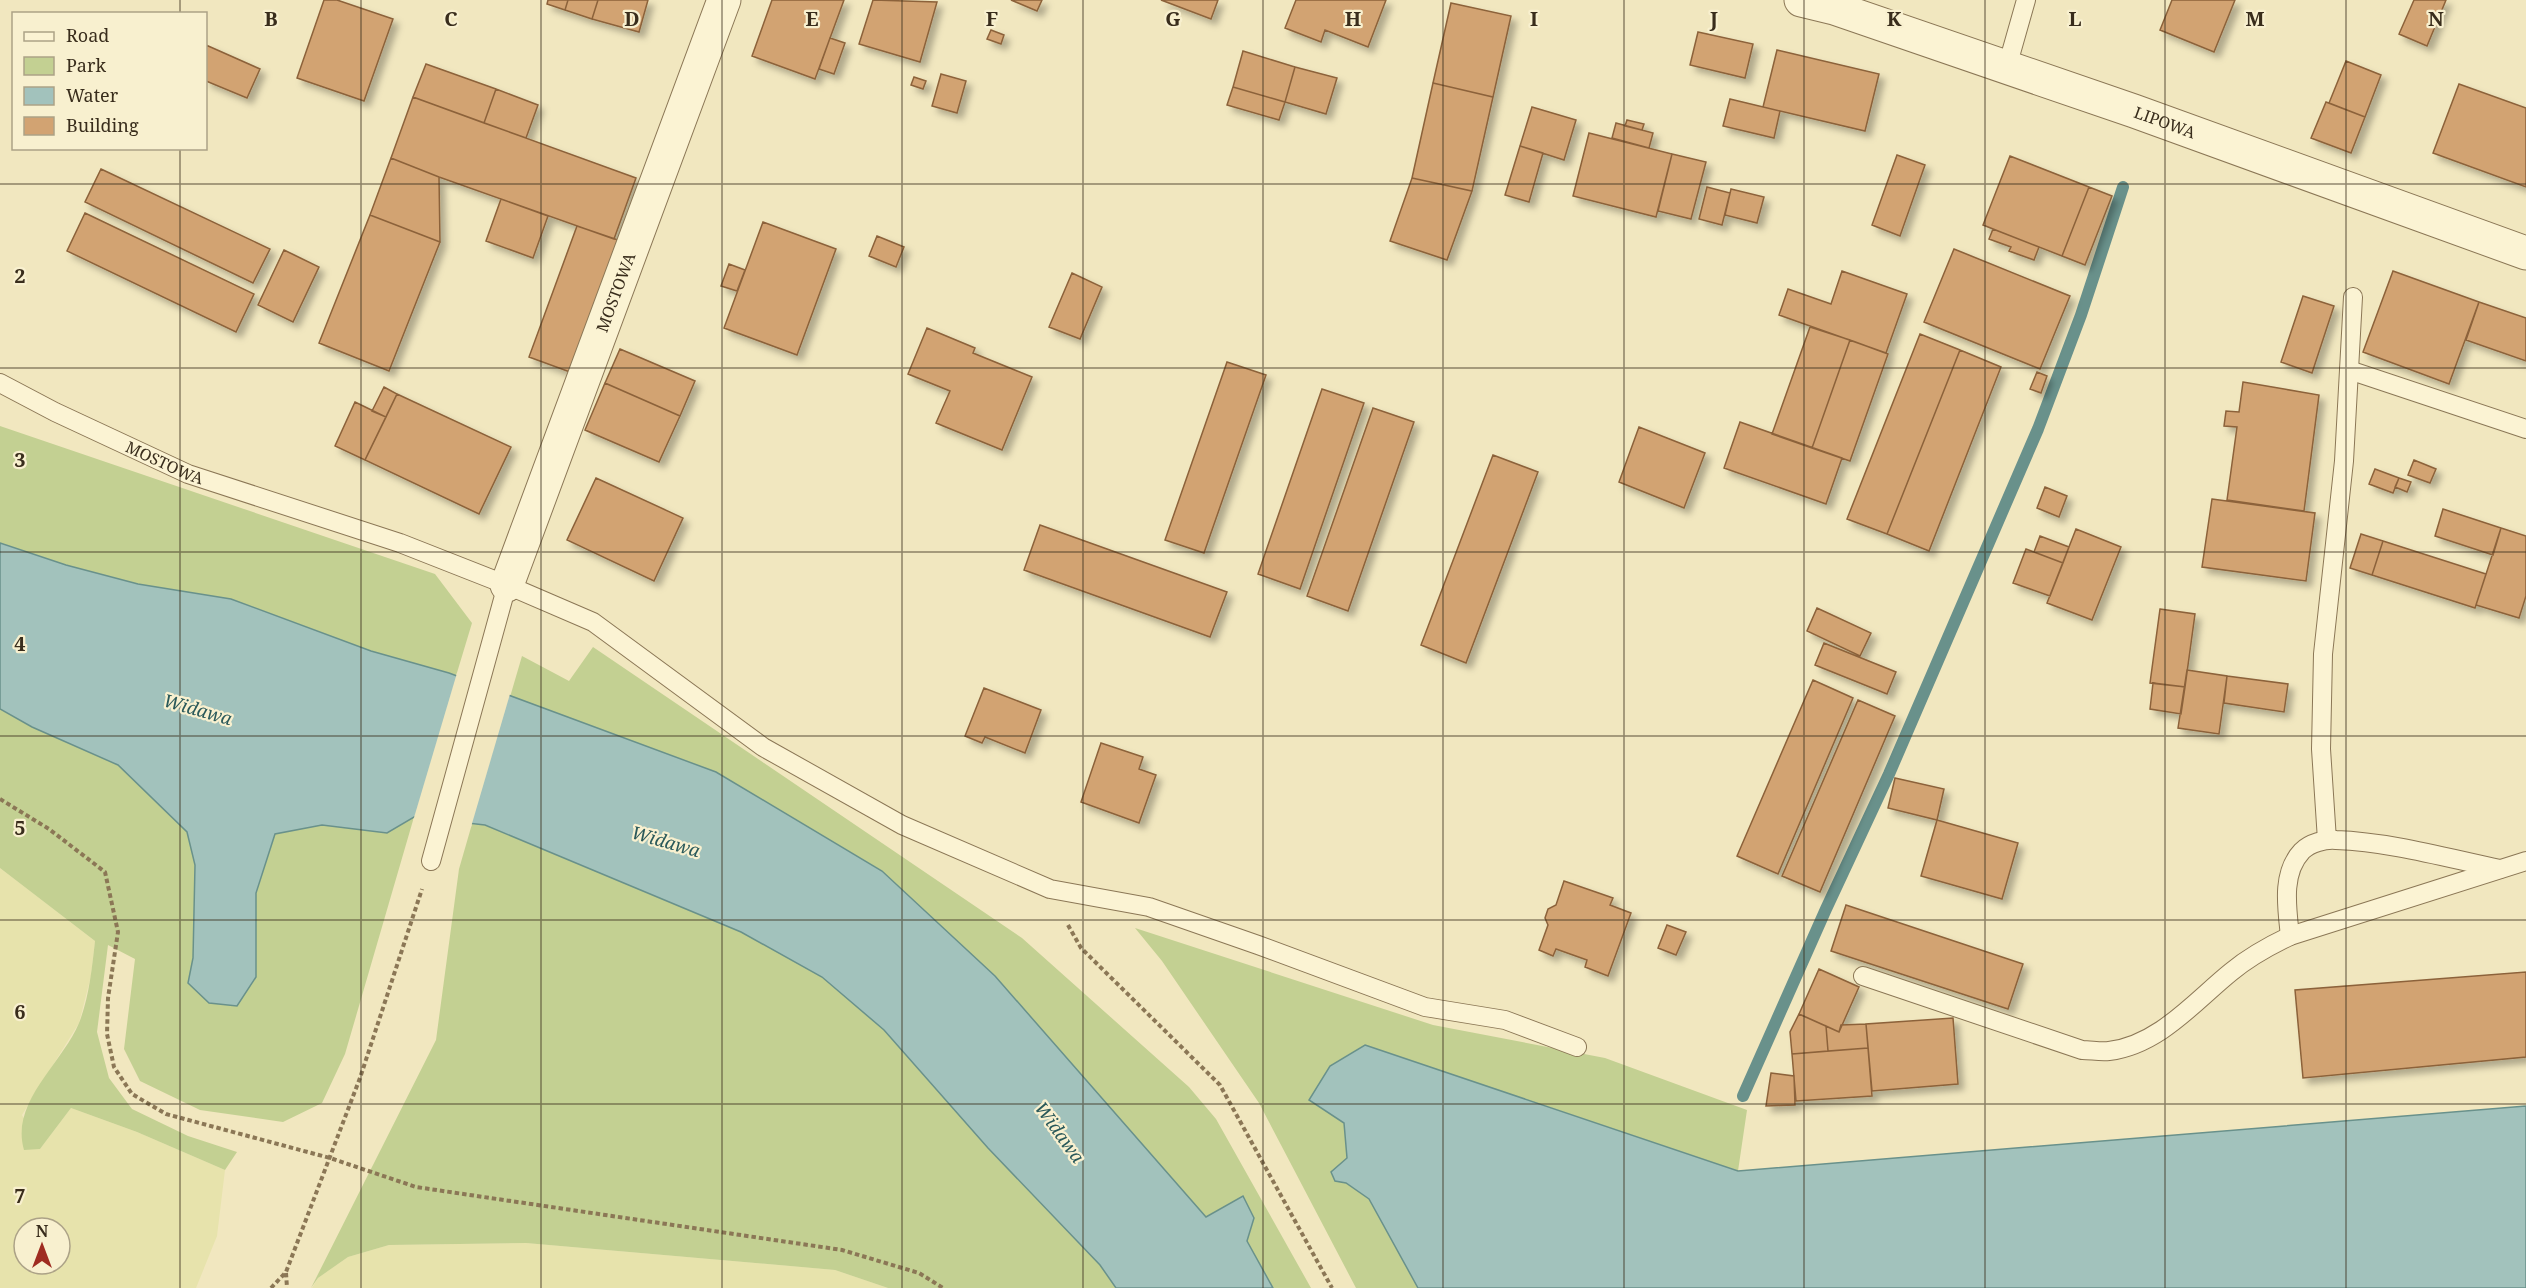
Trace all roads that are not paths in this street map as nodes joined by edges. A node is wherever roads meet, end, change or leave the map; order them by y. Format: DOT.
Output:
graph roads {
  1 [pos="724,0"];
  2 [pos="1801,0"];
  3 [pos="2026,0"];
  4 [pos="2007,67"];
  5 [pos="2526,253"];
  6 [pos="2353,297"];
  7 [pos="2349,370"];
  8 [pos="0,383"];
  9 [pos="2526,429"];
  10 [pos="507,585"];
  11 [pos="2328,840"];
  12 [pos="431,861"];
  13 [pos="2526,861"];
  14 [pos="2502,869"];
  15 [pos="2290,936"];
  16 [pos="1863,976"];
  17 [pos="1577,1047"];
  1 -- 10 [label="street, MOSTOWA"];
  2 -- 4 [label="street, LIPOWA"];
  3 -- 4 [label="lane"];
  4 -- 5 [label="street, LIPOWA"];
  6 -- 7 [label="lane"];
  7 -- 9 [label="lane"];
  7 -- 11 [label="lane"];
  8 -- 10 [label="lane, MOSTOWA"];
  10 -- 12 [label="lane, MOSTOWA"];
  10 -- 17 [label="lane"];
  11 -- 14 [label="lane"];
  11 -- 15 [label="lane"];
  13 -- 14 [label="lane"];
  14 -- 15 [label="lane"];
  15 -- 16 [label="lane"];
}
